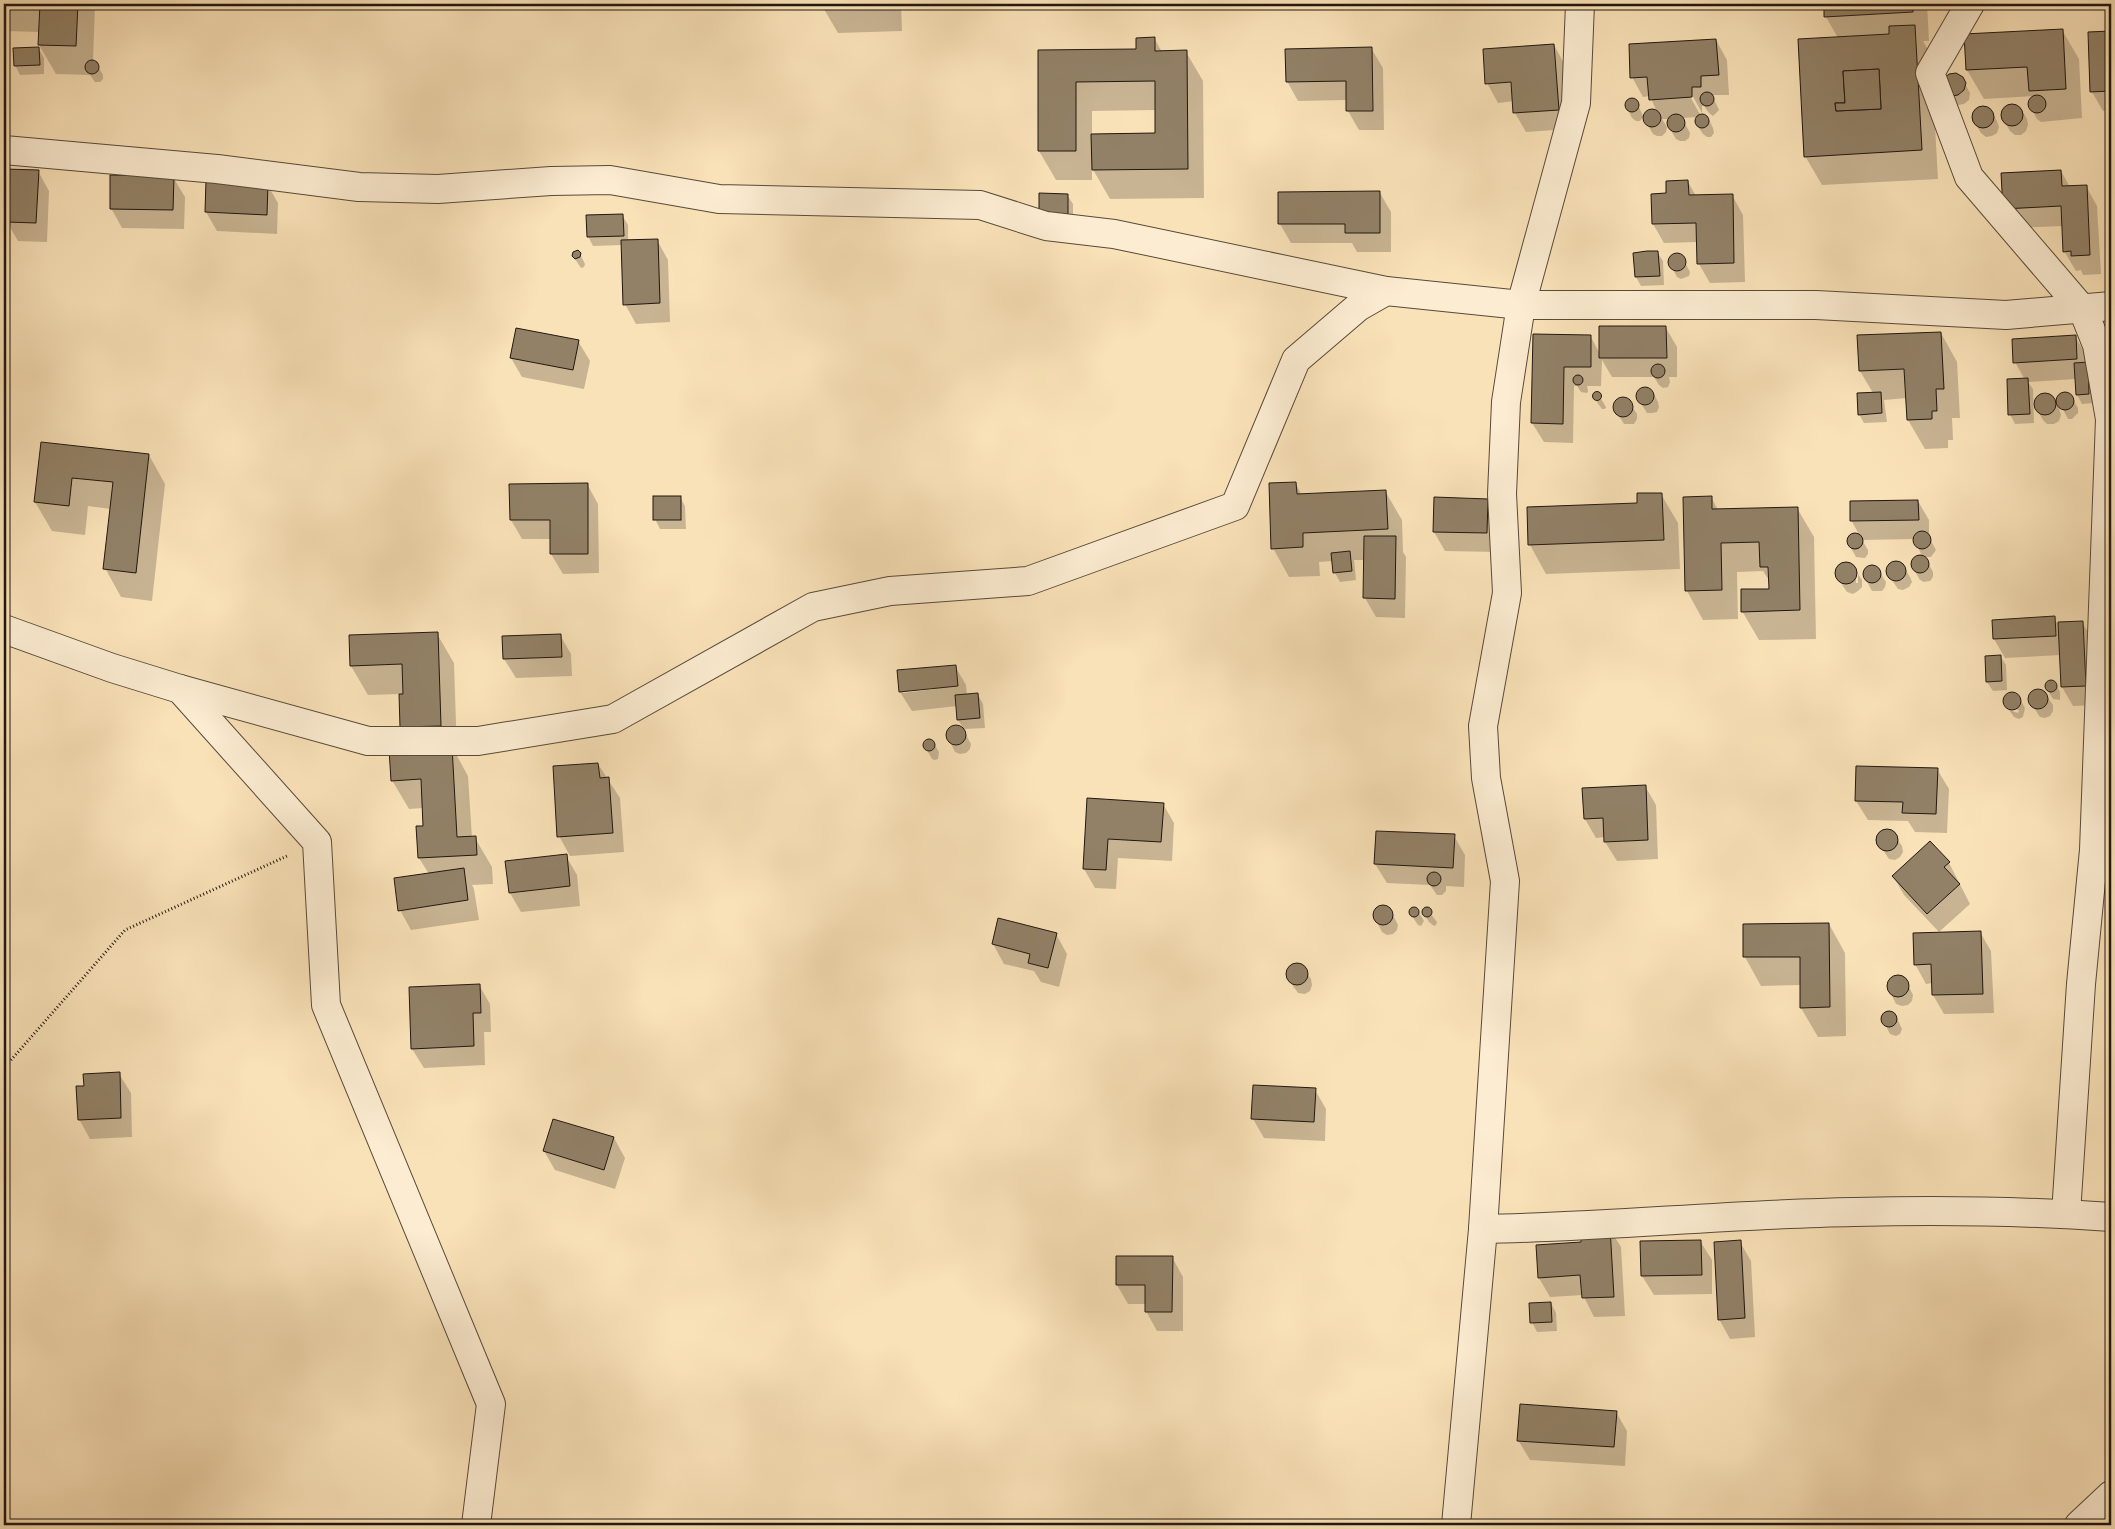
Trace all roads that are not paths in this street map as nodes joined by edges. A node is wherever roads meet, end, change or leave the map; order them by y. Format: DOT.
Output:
graph roads {
  1 [pos="1580,4"];
  2 [pos="1970,4"];
  3 [pos="4,150"];
  4 [pos="1386,291"];
  5 [pos="1521,305"];
  6 [pos="2111,306"];
  7 [pos="2082,310"];
  8 [pos="4,630"];
  9 [pos="180,690"];
  10 [pos="2066,1214"];
  11 [pos="2111,1217"];
  12 [pos="1483,1229"];
  13 [pos="2111,1495"];
  14 [pos="476,1525"];
  15 [pos="1456,1525"];
  16 [pos="2079,1525"];
  1 -- 5 [label="street"];
  2 -- 7 [label="street"];
  3 -- 4 [label="street"];
  4 -- 5 [label="street"];
  4 -- 9 [label="street"];
  5 -- 7 [label="street"];
  5 -- 12 [label="street"];
  6 -- 7 [label="street"];
  7 -- 10 [label="street"];
  8 -- 9 [label="street"];
  9 -- 14 [label="street"];
  10 -- 11 [label="street"];
  10 -- 12 [label="street"];
  12 -- 15 [label="street"];
  13 -- 16 [label="street"];
}
